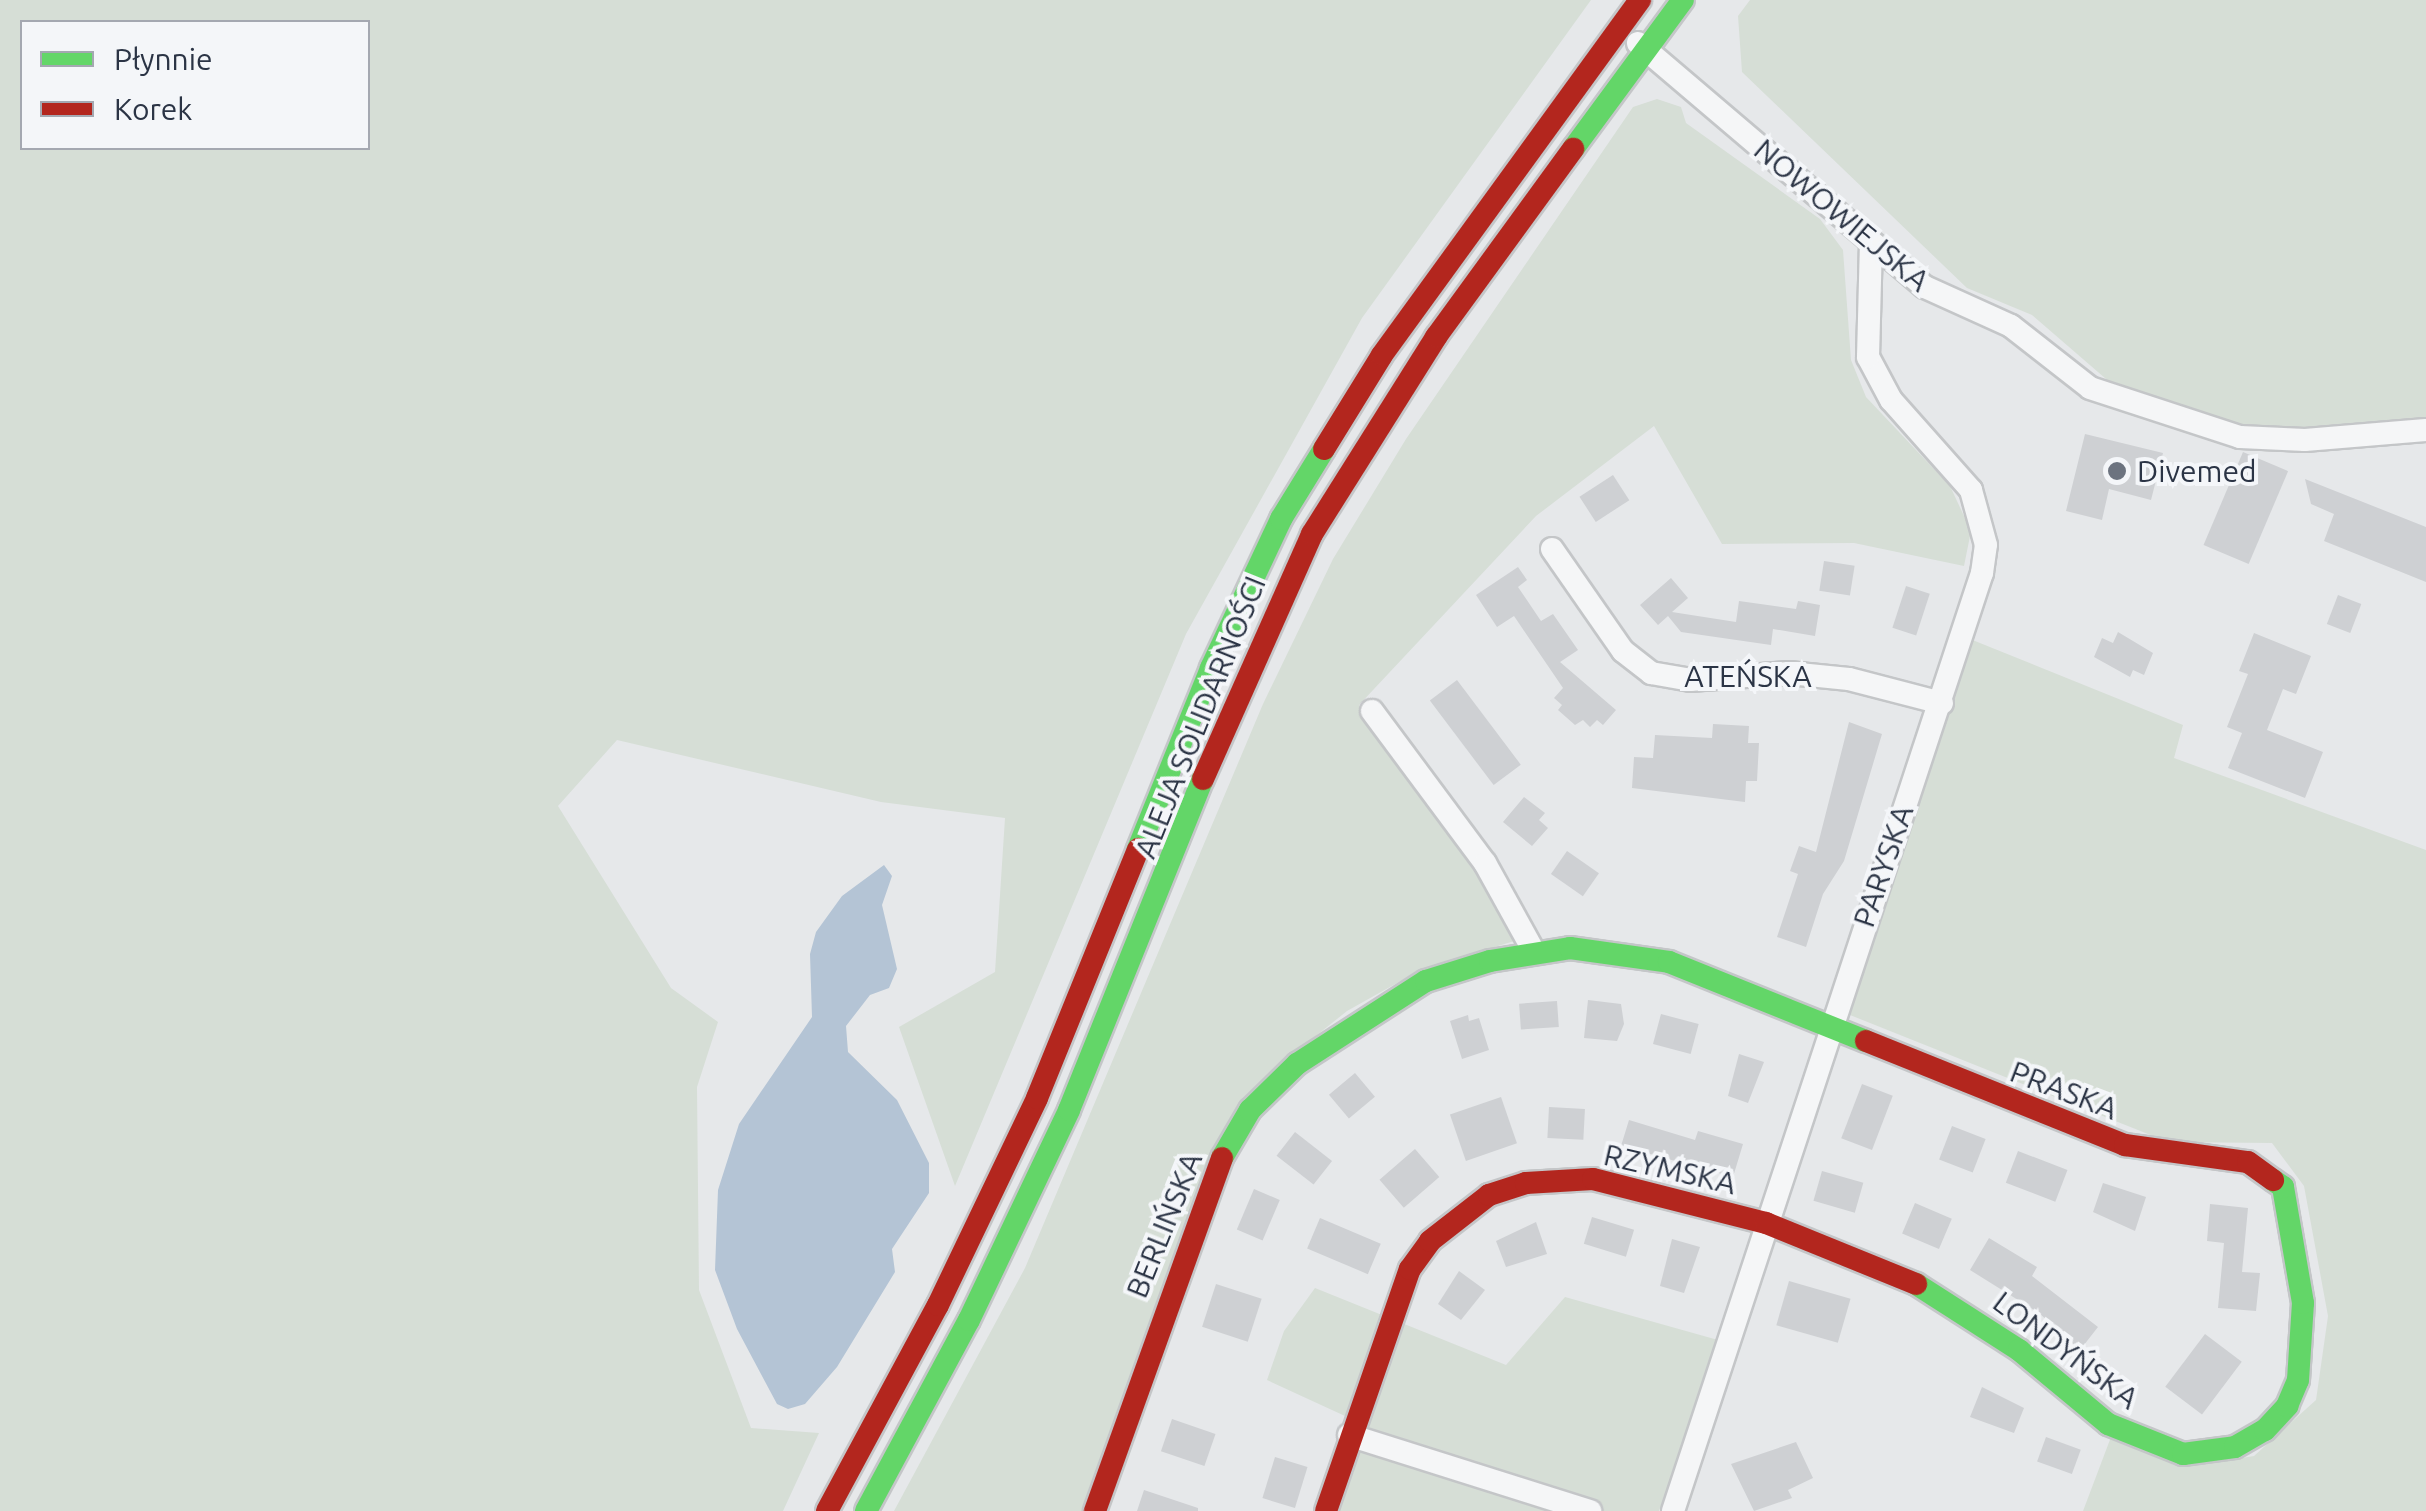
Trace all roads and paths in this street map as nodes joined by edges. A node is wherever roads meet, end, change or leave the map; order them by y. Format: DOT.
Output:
graph roads {
  1 [pos="1640,0"];
  2 [pos="1683,0"];
  3 [pos="1619,29"];
  4 [pos="1646,50"];
  5 [pos="1871,243"];
  6 [pos="2426,430"];
  7 [pos="1552,550"];
  8 [pos="1942,702"];
  9 [pos="1372,711"];
  10 [pos="1533,950"];
  11 [pos="1829,1022"];
  12 [pos="2283,1187"];
  13 [pos="1766,1222"];
  14 [pos="1349,1436"];
  15 [pos="827,1511"];
  16 [pos="866,1511"];
  17 [pos="1095,1511"];
  18 [pos="1326,1511"];
  19 [pos="1590,1511"];
  20 [pos="1673,1511"];
  1 -- 3 [label="main road, ALEJA SOLIDARNOŚCI"];
  2 -- 4 [label="main road, ALEJA SOLIDARNOŚCI"];
  3 -- 4 [label="street, NOWOWIEJSKA"];
  3 -- 15 [label="main road, ALEJA SOLIDARNOŚCI"];
  4 -- 5 [label="street, NOWOWIEJSKA"];
  4 -- 16 [label="main road, ALEJA SOLIDARNOŚCI"];
  5 -- 6 [label="street, NOWOWIEJSKA"];
  5 -- 8 [label="street, PARYSKA"];
  7 -- 8 [label="street, ATEŃSKA"];
  8 -- 11 [label="street, PARYSKA"];
  9 -- 10 [label="street"];
  10 -- 11 [label="main road, BERLIŃSKA"];
  10 -- 17 [label="main road, BERLIŃSKA"];
  11 -- 12 [label="main road, PRASKA"];
  11 -- 13 [label="street, PARYSKA"];
  12 -- 13 [label="main road, LONDYŃSKA"];
  13 -- 14 [label="main road, RZYMSKA"];
  13 -- 20 [label="street, PARYSKA"];
  14 -- 18 [label="main road, RZYMSKA"];
  14 -- 19 [label="street"];
}
